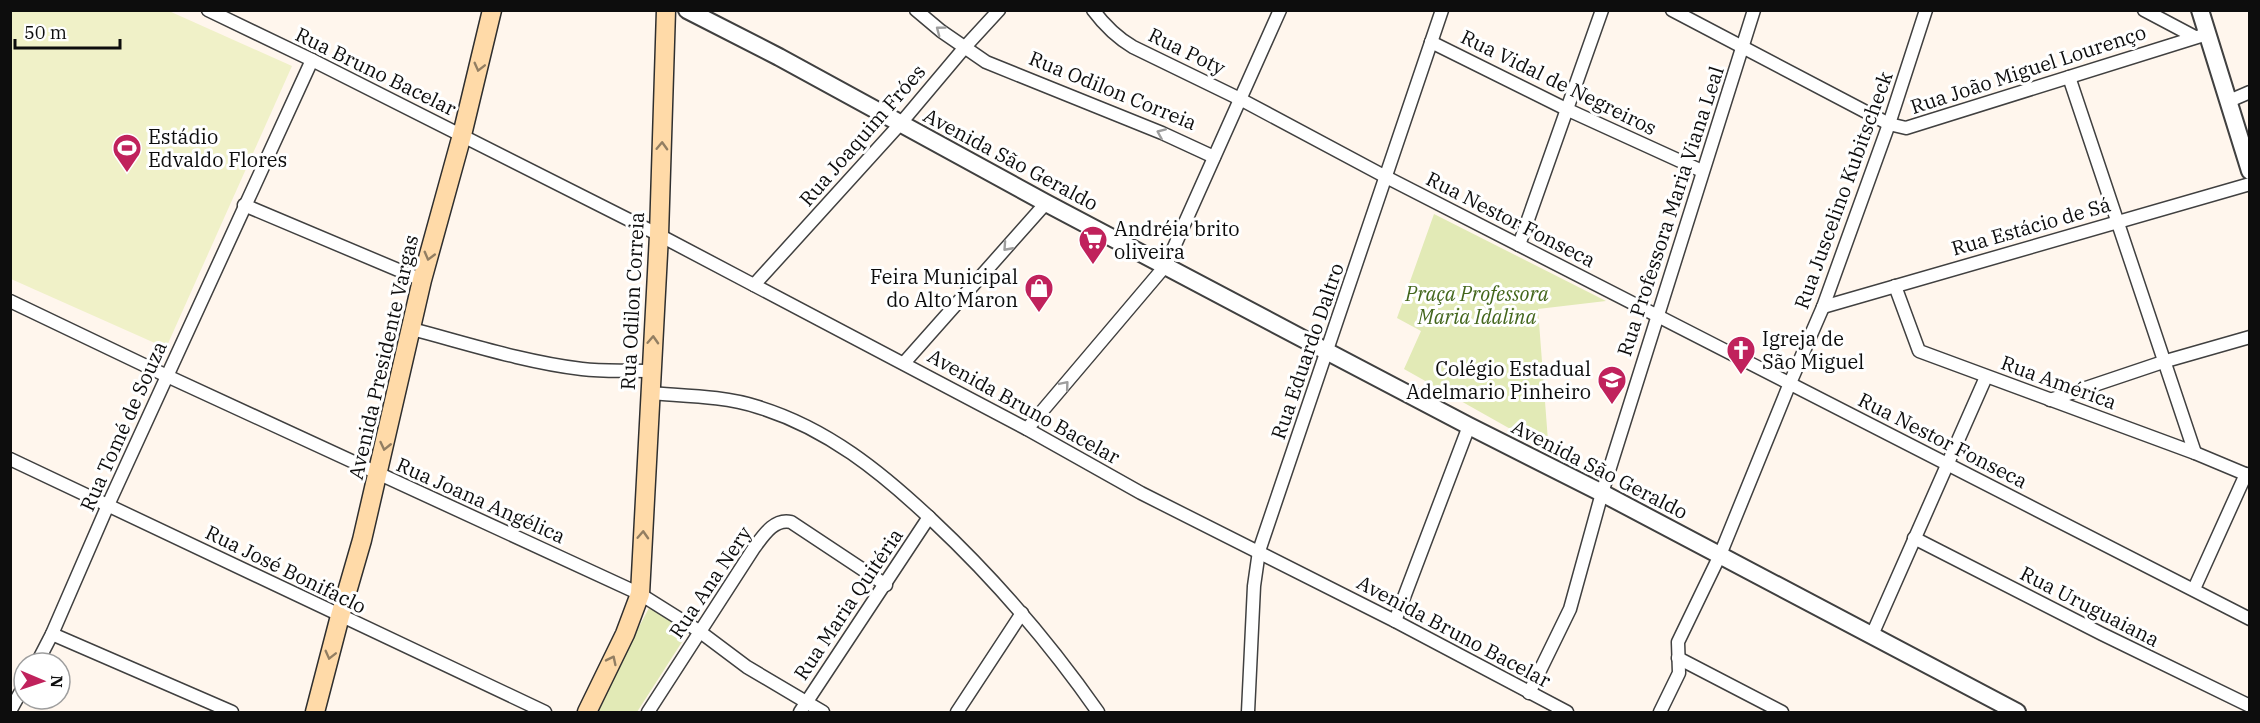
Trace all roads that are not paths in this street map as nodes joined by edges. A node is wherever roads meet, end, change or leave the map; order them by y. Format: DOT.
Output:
graph roads {
  1 [pos="208,10"];
  2 [pos="492,10"];
  3 [pos="666,10"];
  4 [pos="687,10"];
  5 [pos="916,10"];
  6 [pos="999,10"];
  7 [pos="1093,10"];
  8 [pos="1280,10"];
  9 [pos="1442,10"];
  10 [pos="1602,10"];
  11 [pos="1672,10"];
  12 [pos="1754,10"];
  13 [pos="1926,10"];
  14 [pos="2144,10"];
  15 [pos="2199,10"];
  16 [pos="2201,35"];
  17 [pos="1431,42"];
  18 [pos="965,46"];
  19 [pos="1743,47"];
  20 [pos="312,60"];
  21 [pos="2069,77"];
  22 [pos="2250,92"];
  23 [pos="1240,99"];
  24 [pos="2229,101"];
  25 [pos="1566,109"];
  26 [pos="901,123"];
  27 [pos="1889,124"];
  28 [pos="462,135"];
  29 [pos="1214,157"];
  30 [pos="1702,171"];
  31 [pos="2250,171"];
  32 [pos="1386,177"];
  33 [pos="2250,184"];
  34 [pos="1046,203"];
  35 [pos="244,205"];
  36 [pos="2116,221"];
  37 [pos="659,235"];
  38 [pos="1519,245"];
  39 [pos="1166,265"];
  40 [pos="422,280"];
  41 [pos="754,285"];
  42 [pos="1896,286"];
  43 [pos="10,301"];
  44 [pos="1823,307"];
  45 [pos="1657,315"];
  46 [pos="412,329"];
  47 [pos="2250,337"];
  48 [pos="1328,352"];
  49 [pos="2166,361"];
  50 [pos="904,363"];
  51 [pos="651,371"];
  52 [pos="167,376"];
  53 [pos="1986,377"];
  54 [pos="1790,383"];
  55 [pos="650,393"];
  56 [pos="2050,400"];
  57 [pos="1468,426"];
  58 [pos="1027,429"];
  59 [pos="2195,453"];
  60 [pos="10,459"];
  61 [pos="1947,463"];
  62 [pos="378,474"];
  63 [pos="2248,475"];
  64 [pos="1602,492"];
  65 [pos="108,505"];
  66 [pos="929,517"];
  67 [pos="1914,538"];
  68 [pos="1259,552"];
  69 [pos="1720,555"];
  70 [pos="886,585"];
  71 [pos="2194,589"];
  72 [pos="640,594"];
  73 [pos="1022,613"];
  74 [pos="340,616"];
  75 [pos="2250,619"];
  76 [pos="1395,621"];
  77 [pos="699,632"];
  78 [pos="52,634"];
  79 [pos="1872,635"];
  80 [pos="43,651"];
  81 [pos="1678,658"];
  82 [pos="1529,693"];
  83 [pos="807,701"];
  84 [pos="2250,706"];
  85 [pos="232,712"];
  86 [pos="315,712"];
  87 [pos="545,712"];
  88 [pos="587,712"];
  89 [pos="648,712"];
  90 [pos="800,712"];
  91 [pos="823,712"];
  92 [pos="957,712"];
  93 [pos="1098,712"];
  94 [pos="1248,712"];
  95 [pos="1567,712"];
  96 [pos="1660,712"];
  97 [pos="1782,712"];
  98 [pos="2017,712"];
  1 -- 20 [label="street, Rua Bruno Bacelar"];
  2 -- 28 [label="main road, Avenida Presidente Vargas, one-way"];
  37 -- 3 [label="main road, Rua Odilon Correia, one-way"];
  4 -- 26 [label="street, Avenida São Geraldo"];
  18 -- 5 [label="street, Rua Odilon Correia, one-way"];
  6 -- 18 [label="street, Rua Joaquim Fróes"];
  7 -- 23 [label="street, Rua Poty"];
  8 -- 23 [label="street"];
  9 -- 17 [label="street, Rua Eduardo Daltro"];
  10 -- 25 [label="street"];
  11 -- 19 [label="street, Rua João Miguel Lourenço"];
  12 -- 19 [label="street, Rua Professora Maria Viana Leal"];
  13 -- 27 [label="street, Rua Juscelino Kubitscheck"];
  14 -- 16 [label="street"];
  15 -- 16 [label="street"];
  16 -- 21 [label="street, Rua João Miguel Lourenço"];
  16 -- 24 [label="street"];
  17 -- 25 [label="street, Rua Vidal de Negreiros"];
  17 -- 32 [label="street, Rua Eduardo Daltro"];
  18 -- 26 [label="street, Rua Joaquim Fróes"];
  29 -- 18 [label="street, Rua Odilon Correia, one-way"];
  19 -- 27 [label="street, Rua João Miguel Lourenço"];
  19 -- 30 [label="street, Rua Professora Maria Viana Leal"];
  20 -- 28 [label="street, Rua Bruno Bacelar"];
  20 -- 35 [label="street, Rua Tomé de Souza"];
  21 -- 27 [label="street, Rua João Miguel Lourenço"];
  21 -- 36 [label="street"];
  22 -- 24 [label="street"];
  23 -- 29 [label="street"];
  23 -- 32 [label="street, Rua Poty"];
  24 -- 31 [label="street"];
  25 -- 30 [label="street, Rua Vidal de Negreiros"];
  25 -- 38 [label="street"];
  26 -- 34 [label="street, Avenida São Geraldo"];
  26 -- 41 [label="street, Rua Joaquim Fróes"];
  27 -- 44 [label="street, Rua Juscelino Kubitscheck"];
  28 -- 37 [label="street, Avenida Bruno Bacelar"];
  28 -- 40 [label="main road, Avenida Presidente Vargas, one-way"];
  29 -- 39 [label="street"];
  30 -- 45 [label="street, Rua Professora Maria Viana Leal"];
  32 -- 38 [label="street, Rua Nestor Fonseca"];
  32 -- 48 [label="street, Rua Eduardo Daltro"];
  33 -- 36 [label="street, Rua Estácio de Sá"];
  34 -- 39 [label="street, Avenida São Geraldo"];
  34 -- 50 [label="street, one-way"];
  35 -- 40 [label="street"];
  35 -- 52 [label="street, Rua Tomé de Souza"];
  36 -- 42 [label="street, Rua Estácio de Sá"];
  36 -- 49 [label="street"];
  37 -- 41 [label="street, Avenida Bruno Bacelar"];
  51 -- 37 [label="main road, Rua Odilon Correia, one-way"];
  38 -- 45 [label="street, Rua Nestor Fonseca"];
  39 -- 48 [label="street, Avenida São Geraldo"];
  58 -- 39 [label="street, one-way"];
  40 -- 46 [label="main road, Avenida Presidente Vargas"];
  41 -- 50 [label="street, Avenida Bruno Bacelar"];
  42 -- 44 [label="street, Rua Estácio de Sá"];
  42 -- 53 [label="street, Rua América"];
  43 -- 52 [label="street, Rua Joana Angélica"];
  44 -- 54 [label="street, Rua Juscelino Kubitscheck"];
  45 -- 54 [label="street, Rua Nestor Fonseca"];
  45 -- 64 [label="street, Rua Professora Maria Viana Leal"];
  46 -- 51 [label="street"];
  46 -- 62 [label="main road, Avenida Presidente Vargas, one-way"];
  47 -- 49 [label="street"];
  48 -- 57 [label="street, Avenida São Geraldo"];
  48 -- 68 [label="street, Rua Eduardo Daltro"];
  49 -- 56 [label="street"];
  49 -- 59 [label="street"];
  50 -- 58 [label="street, Avenida Bruno Bacelar"];
  51 -- 55 [label="main road, Rua Odilon Correia"];
  52 -- 62 [label="street, Rua Joana Angélica"];
  52 -- 65 [label="street, Rua Tomé de Souza"];
  53 -- 56 [label="street, Rua América"];
  53 -- 61 [label="street"];
  54 -- 61 [label="street, Rua Nestor Fonseca"];
  54 -- 69 [label="street, Rua Juscelino Kubitscheck"];
  55 -- 66 [label="street"];
  72 -- 55 [label="main road, Rua Odilon Correia, one-way"];
  56 -- 59 [label="street, Rua América"];
  57 -- 64 [label="street, Avenida São Geraldo"];
  57 -- 76 [label="street"];
  58 -- 68 [label="street, Avenida Bruno Bacelar"];
  59 -- 63 [label="street, Rua América"];
  60 -- 65 [label="street, Rua José Bonifaclo"];
  61 -- 67 [label="street"];
  61 -- 71 [label="street, Rua Nestor Fonseca"];
  62 -- 72 [label="street, Rua Joana Angélica"];
  62 -- 74 [label="main road, Avenida Presidente Vargas"];
  63 -- 71 [label="street"];
  64 -- 69 [label="street, Avenida São Geraldo"];
  64 -- 82 [label="street, Rua Professora Maria Viana Leal"];
  65 -- 74 [label="street, Rua José Bonifaclo"];
  65 -- 78 [label="street, Rua Tomé de Souza"];
  66 -- 70 [label="street, Rua Maria Quitéria"];
  66 -- 73 [label="street"];
  67 -- 79 [label="street"];
  67 -- 84 [label="street, Rua Uruguaiana"];
  68 -- 76 [label="street, Avenida Bruno Bacelar"];
  68 -- 94 [label="street, Rua Eduardo Daltro"];
  69 -- 79 [label="street, Avenida São Geraldo"];
  69 -- 81 [label="street, Rua Juscelino Kubitscheck"];
  70 -- 77 [label="street, Rua Ana Nery"];
  70 -- 83 [label="street, Rua Maria Quitéria"];
  71 -- 75 [label="street, Rua Nestor Fonseca"];
  72 -- 77 [label="street, Rua Joana Angélica"];
  88 -- 72 [label="main road, Rua Odilon Correia, one-way"];
  73 -- 92 [label="street"];
  73 -- 93 [label="street"];
  74 -- 86 [label="main road, Avenida Presidente Vargas, one-way"];
  74 -- 87 [label="street, Rua José Bonifaclo"];
  76 -- 82 [label="street, Avenida Bruno Bacelar"];
  77 -- 83 [label="street, Rua Joana Angélica"];
  77 -- 89 [label="street, Rua Ana Nery"];
  78 -- 80 [label="street, Rua Tomé de Souza"];
  78 -- 85 [label="street"];
  79 -- 98 [label="street, Avenida São Geraldo"];
  81 -- 96 [label="street, Rua Juscelino Kubitscheck"];
  81 -- 97 [label="street"];
  82 -- 95 [label="street, Avenida Bruno Bacelar"];
  83 -- 90 [label="street, Rua Maria Quitéria"];
  83 -- 91 [label="street, Rua Joana Angélica"];
}
